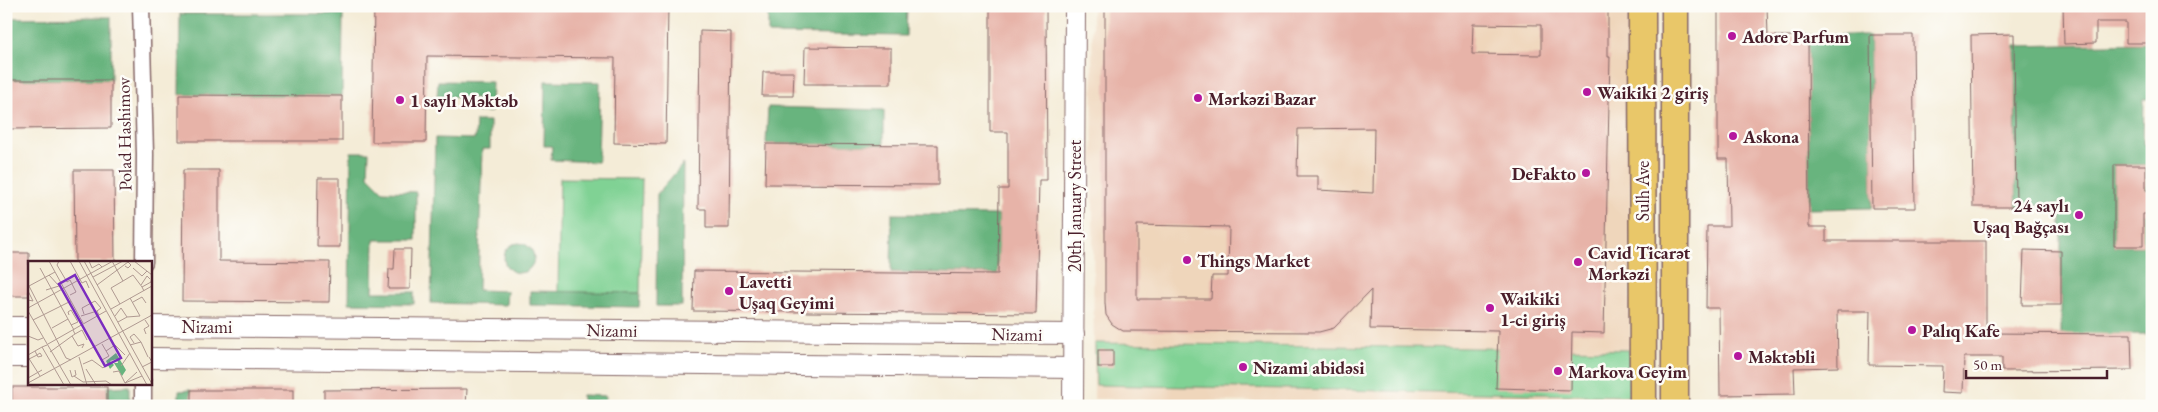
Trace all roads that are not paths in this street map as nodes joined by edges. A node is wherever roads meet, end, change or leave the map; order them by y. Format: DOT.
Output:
graph roads {
  1 [pos="141,6"];
  2 [pos="1075,6"];
  3 [pos="1642,6"];
  4 [pos="1676,6"];
  5 [pos="144,261"];
  6 [pos="151,326"];
  7 [pos="6,327"];
  8 [pos="28,327"];
  9 [pos="1074,334"];
  10 [pos="6,357"];
  11 [pos="28,357"];
  12 [pos="151,358"];
  13 [pos="1073,368"];
  14 [pos="143,384"];
  15 [pos="143,406"];
  16 [pos="1073,406"];
  17 [pos="1643,406"];
  18 [pos="1675,406"];
  1 -- 5 [label="street, Polad Hashimov"];
  2 -- 9 [label="street, 20th January Street"];
  3 -- 17 [label="highway, Sulh Ave"];
  4 -- 18 [label="highway, Sulh Ave"];
  6 -- 9 [label="street, Nizami"];
  7 -- 8 [label="street"];
  9 -- 13 [label="street, 20th January Street"];
  10 -- 11 [label="street"];
  12 -- 13 [label="street, Nizami"];
  13 -- 16 [label="street, 20th January Street"];
  14 -- 15 [label="street"];
}
